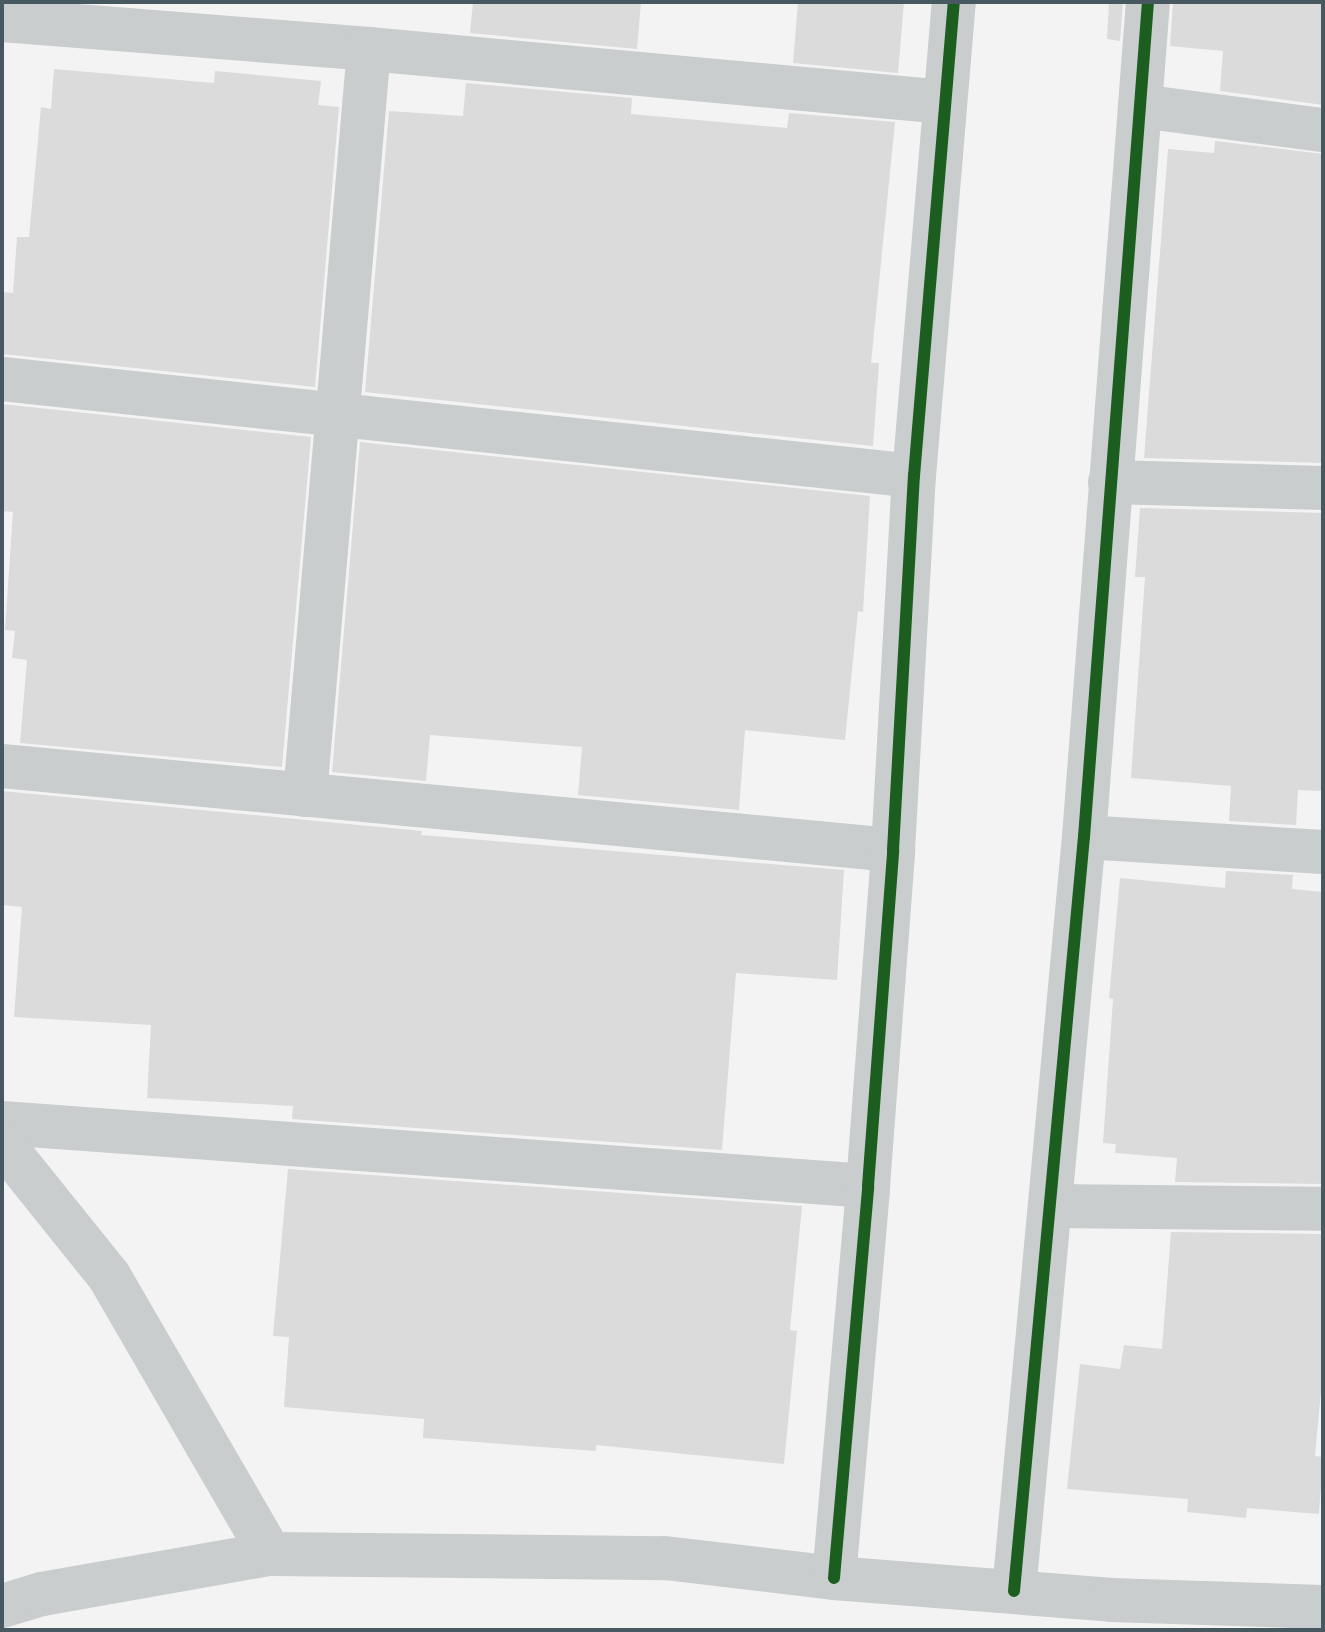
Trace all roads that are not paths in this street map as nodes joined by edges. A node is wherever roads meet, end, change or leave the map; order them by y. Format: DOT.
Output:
graph roads {
  1 [pos="954,2"];
  2 [pos="1148,2"];
  3 [pos="2,20"];
  4 [pos="369,49"];
  5 [pos="945,102"];
  6 [pos="1140,106"];
  7 [pos="1323,130"];
  8 [pos="2,379"];
  9 [pos="338,415"];
  10 [pos="914,476"];
  11 [pos="1110,482"];
  12 [pos="1323,488"];
  13 [pos="2,766"];
  14 [pos="305,795"];
  15 [pos="1084,837"];
  16 [pos="893,850"];
  17 [pos="1323,852"];
  18 [pos="2,1123"];
  19 [pos="2,1143"];
  20 [pos="868,1186"];
  21 [pos="1052,1206"];
  22 [pos="1323,1209"];
  23 [pos="270,1554"];
  24 [pos="834,1578"];
  25 [pos="1014,1591"];
  26 [pos="2,1606"];
  27 [pos="1323,1607"];
  1 -- 5 [label="street"];
  2 -- 6 [label="street"];
  3 -- 4 [label="street"];
  4 -- 5 [label="street"];
  4 -- 9 [label="street"];
  5 -- 10 [label="street"];
  6 -- 7 [label="street"];
  6 -- 11 [label="street"];
  8 -- 9 [label="street"];
  9 -- 10 [label="street"];
  9 -- 14 [label="street"];
  10 -- 16 [label="street"];
  11 -- 12 [label="street"];
  11 -- 15 [label="street"];
  13 -- 14 [label="street"];
  14 -- 16 [label="street"];
  15 -- 17 [label="street"];
  15 -- 21 [label="street"];
  16 -- 20 [label="street"];
  18 -- 20 [label="street"];
  19 -- 23 [label="street"];
  20 -- 24 [label="street"];
  21 -- 22 [label="street"];
  21 -- 25 [label="street"];
  23 -- 24 [label="street"];
  23 -- 26 [label="street"];
  24 -- 25 [label="street"];
  25 -- 27 [label="street"];
}
